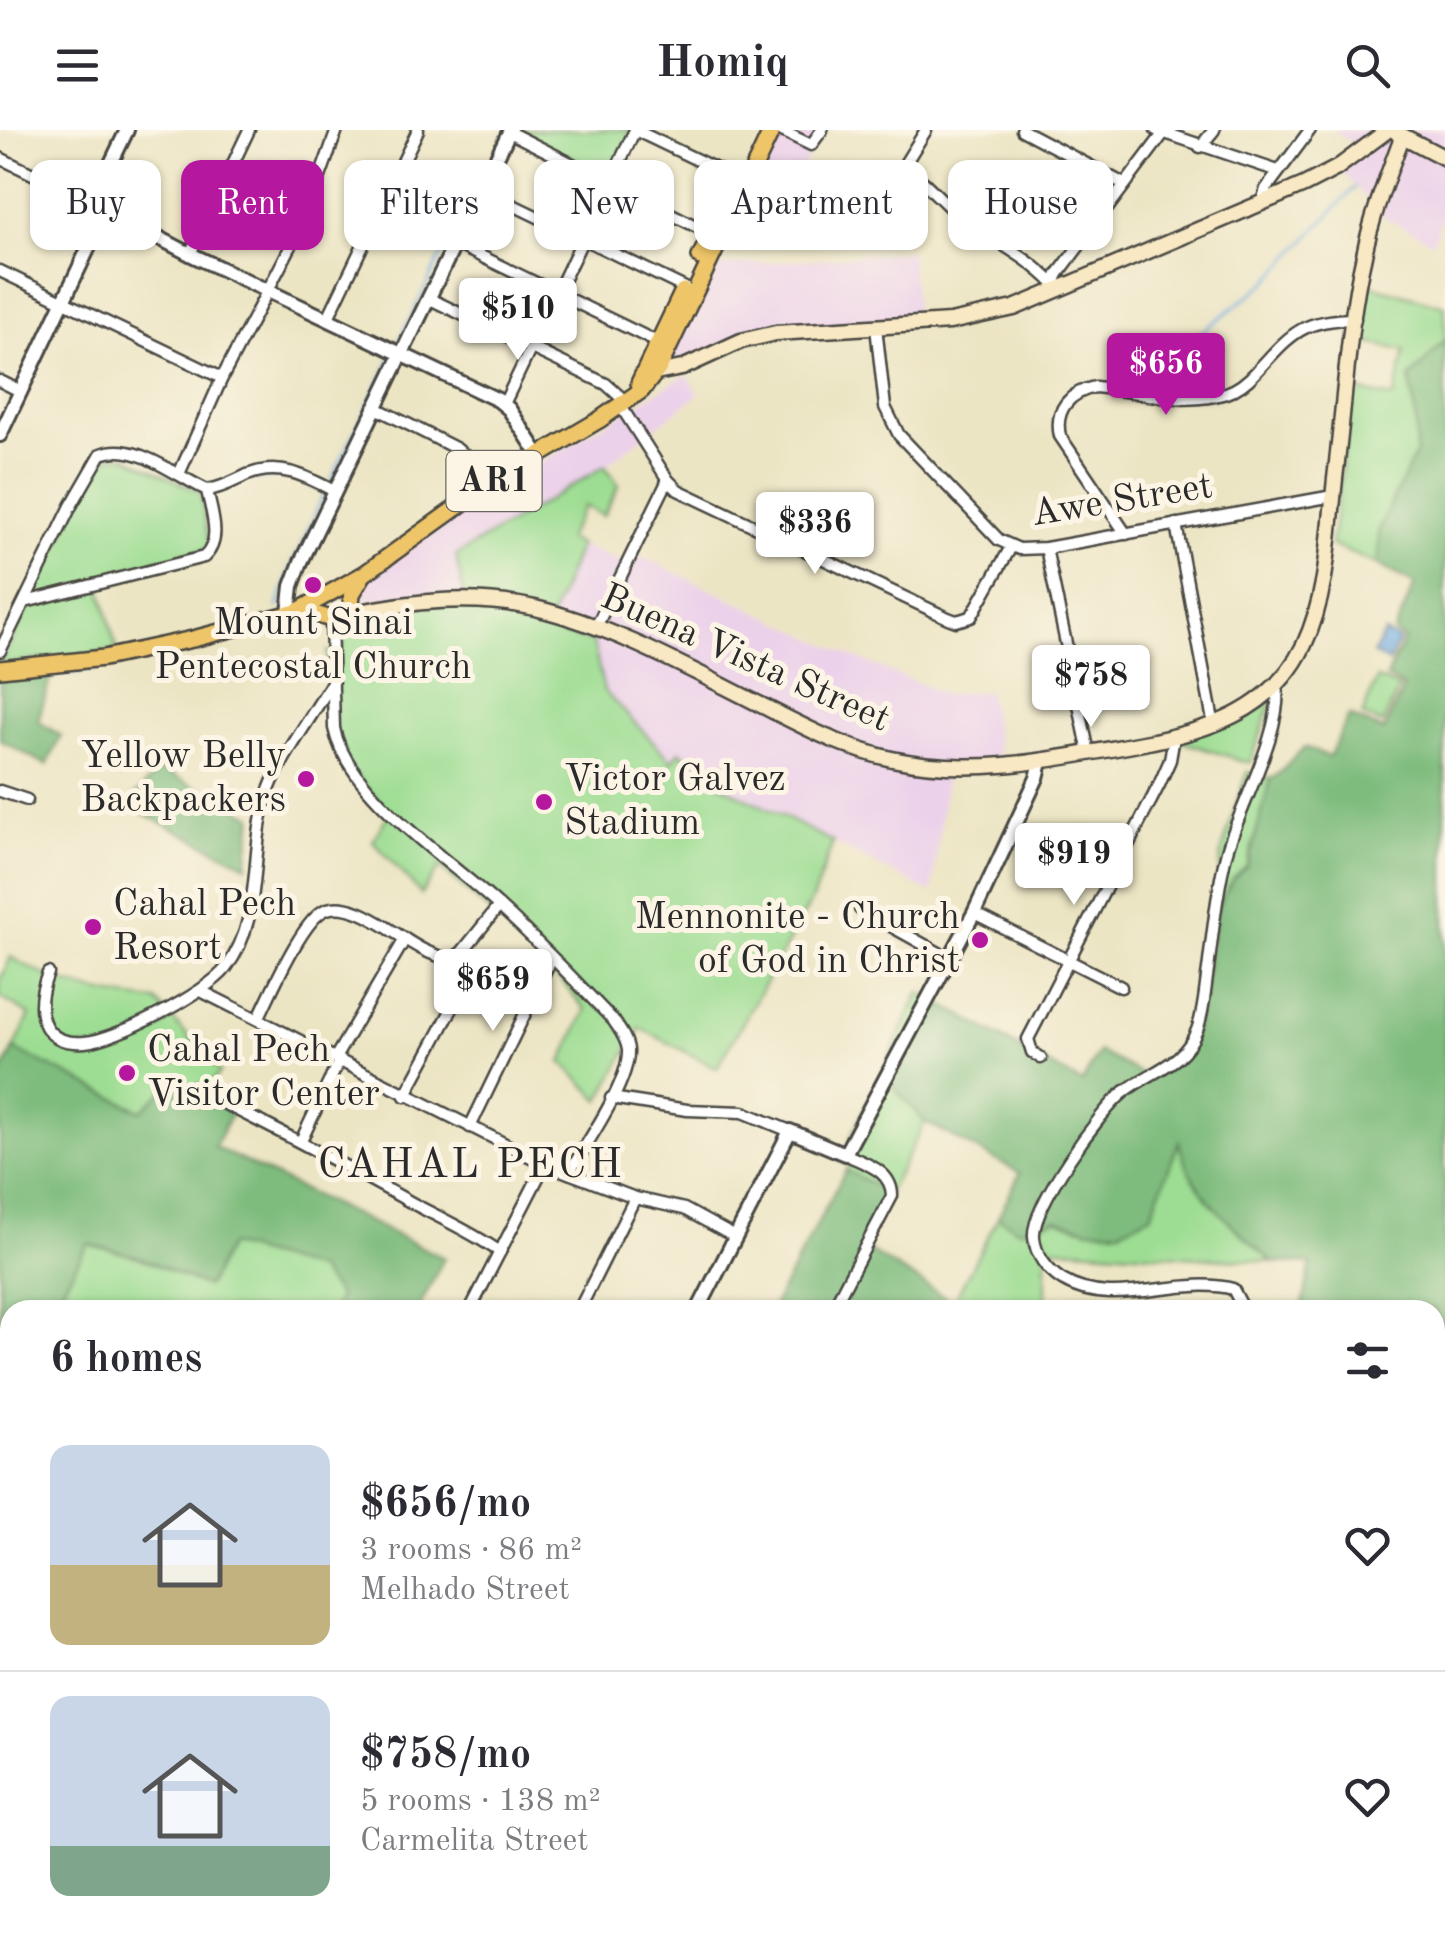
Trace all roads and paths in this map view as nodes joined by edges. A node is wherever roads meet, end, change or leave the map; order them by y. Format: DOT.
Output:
graph roads {
  1 [pos="127,130"];
  2 [pos="249,130"];
  3 [pos="337,130"];
  4 [pos="418,130"];
  5 [pos="635,130"];
  6 [pos="761,130"];
  7 [pos="776,130"];
  8 [pos="822,130"];
  9 [pos="926,130"];
  10 [pos="1022,130"];
  11 [pos="1214,130"];
  12 [pos="1310,130"];
  13 [pos="1423,130"];
  14 [pos="509,131"];
  15 [pos="1162,131"];
  16 [pos="1393,132"];
  17 [pos="1200,146"];
  18 [pos="1422,146"];
  19 [pos="1442,154"];
  20 [pos="0,158"];
  21 [pos="113,160"];
  22 [pos="494,160"];
  23 [pos="566,160"];
  24 [pos="620,160"];
  25 [pos="696,160"];
  26 [pos="747,160"];
  27 [pos="759,160"];
  28 [pos="908,160"];
  29 [pos="1278,171"];
  30 [pos="30,173"];
  31 [pos="1124,184"];
  32 [pos="928,185"];
  33 [pos="1261,204"];
  34 [pos="161,239"];
  35 [pos="87,250"];
  36 [pos="451,250"];
  37 [pos="469,250"];
  38 [pos="577,250"];
  39 [pos="607,250"];
  40 [pos="707,250"];
  41 [pos="710,250"];
  42 [pos="190,254"];
  43 [pos="0,271"];
  44 [pos="684,288"];
  45 [pos="1055,288"];
  46 [pos="266,290"];
  47 [pos="557,292"];
  48 [pos="428,298"];
  49 [pos="62,302"];
  50 [pos="1355,319"];
  51 [pos="327,320"];
  52 [pos="876,327"];
  53 [pos="658,343"];
  54 [pos="531,347"];
  55 [pos="401,354"];
  56 [pos="656,374"];
  57 [pos="222,378"];
  58 [pos="0,381"];
  59 [pos="20,391"];
  60 [pos="625,401"];
  61 [pos="504,404"];
  62 [pos="374,407"];
  63 [pos="0,435"];
  64 [pos="539,456"];
  65 [pos="179,474"];
  66 [pos="668,480"];
  67 [pos="485,487"];
  68 [pos="208,490"];
  69 [pos="334,491"];
  70 [pos="1333,496"];
  71 [pos="1176,524"];
  72 [pos="1126,534"];
  73 [pos="1011,547"];
  74 [pos="1046,548"];
  75 [pos="364,574"];
  76 [pos="331,593"];
  77 [pos="26,602"];
  78 [pos="342,611"];
  79 [pos="292,613"];
  80 [pos="596,628"];
  81 [pos="0,650"];
  82 [pos="0,669"];
  83 [pos="332,683"];
  84 [pos="1277,686"];
  85 [pos="1214,726"];
  86 [pos="1174,738"];
  87 [pos="1088,753"];
  88 [pos="1041,762"];
  89 [pos="0,792"];
  90 [pos="27,800"];
  91 [pos="499,906"];
  92 [pos="860,909"];
  93 [pos="974,913"];
  94 [pos="404,939"];
  95 [pos="552,958"];
  96 [pos="453,959"];
  97 [pos="950,959"];
  98 [pos="1070,960"];
  99 [pos="48,973"];
  100 [pos="1121,987"];
  101 [pos="201,990"];
  102 [pos="258,1019"];
  103 [pos="1041,1058"];
  104 [pos="337,1059"];
  105 [pos="191,1087"];
  106 [pos="405,1096"];
  107 [pos="611,1098"];
  108 [pos="470,1127"];
  109 [pos="790,1131"];
  110 [pos="301,1142"];
  111 [pos="845,1154"];
  112 [pos="545,1164"];
  113 [pos="569,1174"];
  114 [pos="635,1198"];
  115 [pos="736,1237"];
  116 [pos="500,1252"];
  117 [pos="475,1300"];
  118 [pos="584,1300"];
  119 [pos="708,1300"];
  120 [pos="837,1300"];
  121 [pos="1239,1300"];
  1 -- 21 [label="street"];
  2 -- 42 [label="street"];
  3 -- 46 [label="street"];
  4 -- 51 [label="street"];
  5 -- 24 [label="street"];
  5 -- 25 [label="street"];
  6 -- 26 [label="highway, AR1"];
  7 -- 8 [label="street"];
  7 -- 27 [label="highway, AR1"];
  9 -- 28 [label="street"];
  10 -- 31 [label="street"];
  11 -- 17 [label="street"];
  12 -- 29 [label="street"];
  13 -- 18 [label="main road"];
  14 -- 22 [label="street"];
  14 -- 23 [label="street"];
  15 -- 17 [label="street"];
  15 -- 31 [label="street"];
  16 -- 18 [label="main road"];
  16 -- 33 [label="main road"];
  16 -- 50 [label="main road, Buena Vista Street"];
  17 -- 29 [label="street"];
  18 -- 19 [label="main road"];
  20 -- 30 [label="street"];
  29 -- 33 [label="street"];
  31 -- 45 [label="street"];
  32 -- 45 [label="street"];
  33 -- 45 [label="main road"];
  34 -- 42 [label="street"];
  35 -- 49 [label="street"];
  36 -- 48 [label="street"];
  37 -- 47 [label="street"];
  38 -- 47 [label="street"];
  39 -- 44 [label="street"];
  40 -- 44 [label="highway, AR1"];
  41 -- 56 [label="highway, AR1"];
  42 -- 46 [label="street"];
  43 -- 49 [label="street"];
  44 -- 53 [label="highway, AR1"];
  45 -- 52 [label="main road"];
  46 -- 51 [label="street"];
  46 -- 57 [label="street"];
  47 -- 53 [label="street"];
  47 -- 54 [label="street"];
  48 -- 54 [label="street"];
  48 -- 55 [label="street"];
  49 -- 57 [label="street"];
  49 -- 59 [label="street"];
  50 -- 70 [label="main road, Buena Vista Street"];
  50 -- 72 [label="street"];
  51 -- 55 [label="street"];
  52 -- 56 [label="main road"];
  52 -- 73 [label="street, Awe Street"];
  53 -- 60 [label="highway, AR1"];
  54 -- 60 [label="street"];
  54 -- 61 [label="street"];
  55 -- 61 [label="street"];
  55 -- 62 [label="street"];
  56 -- 60 [label="highway, AR1"];
  57 -- 65 [label="street"];
  58 -- 59 [label="street"];
  59 -- 63 [label="street"];
  60 -- 64 [label="highway, AR1"];
  60 -- 66 [label="street"];
  61 -- 64 [label="street"];
  62 -- 67 [label="street"];
  62 -- 69 [label="street"];
  64 -- 67 [label="highway, AR1"];
  65 -- 68 [label="street"];
  65 -- 77 [label="street"];
  66 -- 73 [label="street"];
  66 -- 80 [label="street"];
  67 -- 75 [label="highway, AR1"];
  68 -- 69 [label="street"];
  68 -- 77 [label="street"];
  69 -- 79 [label="street"];
  70 -- 71 [label="street, Awe Street"];
  70 -- 84 [label="main road, Buena Vista Street"];
  71 -- 72 [label="street, Awe Street"];
  71 -- 85 [label="street"];
  72 -- 74 [label="street, Awe Street"];
  73 -- 74 [label="street, Awe Street"];
  74 -- 87 [label="street"];
  75 -- 76 [label="highway, AR1"];
  75 -- 78 [label="highway, AR1"];
  76 -- 78 [label="highway"];
  76 -- 78 [label="highway"];
  76 -- 79 [label="highway, AR1"];
  77 -- 81 [label="street"];
  78 -- 79 [label="highway, AR1"];
  78 -- 80 [label="main road, Buena Vista Street"];
  78 -- 83 [label="street"];
  79 -- 82 [label="highway, AR1"];
  80 -- 88 [label="main road, Buena Vista Street"];
  83 -- 91 [label="street"];
  83 -- 101 [label="street"];
  84 -- 85 [label="main road, Buena Vista Street"];
  84 -- 121 [label="street"];
  85 -- 86 [label="main road, Buena Vista Street"];
  86 -- 87 [label="main road, Buena Vista Street"];
  86 -- 98 [label="street"];
  87 -- 88 [label="main road, Buena Vista Street"];
  88 -- 93 [label="street"];
  89 -- 90 [label="street"];
  91 -- 95 [label="street"];
  91 -- 96 [label="street"];
  92 -- 97 [label="street"];
  93 -- 97 [label="street"];
  93 -- 98 [label="street"];
  94 -- 96 [label="street"];
  94 -- 102 [label="street"];
  94 -- 104 [label="street"];
  95 -- 107 [label="street"];
  95 -- 108 [label="street"];
  96 -- 106 [label="street"];
  97 -- 111 [label="street"];
  98 -- 100 [label="street"];
  98 -- 103 [label="street"];
  99 -- 101 [label="street"];
  101 -- 102 [label="street"];
  102 -- 104 [label="street"];
  104 -- 106 [label="street"];
  104 -- 110 [label="street"];
  105 -- 110 [label="street"];
  106 -- 108 [label="street"];
  107 -- 109 [label="street"];
  107 -- 113 [label="street"];
  108 -- 112 [label="street"];
  109 -- 111 [label="street"];
  109 -- 115 [label="street"];
  110 -- 116 [label="street"];
  111 -- 120 [label="street"];
  112 -- 113 [label="street"];
  112 -- 116 [label="street"];
  113 -- 114 [label="street"];
  114 -- 115 [label="street"];
  114 -- 118 [label="street"];
  115 -- 119 [label="street"];
  116 -- 117 [label="street"];
}
